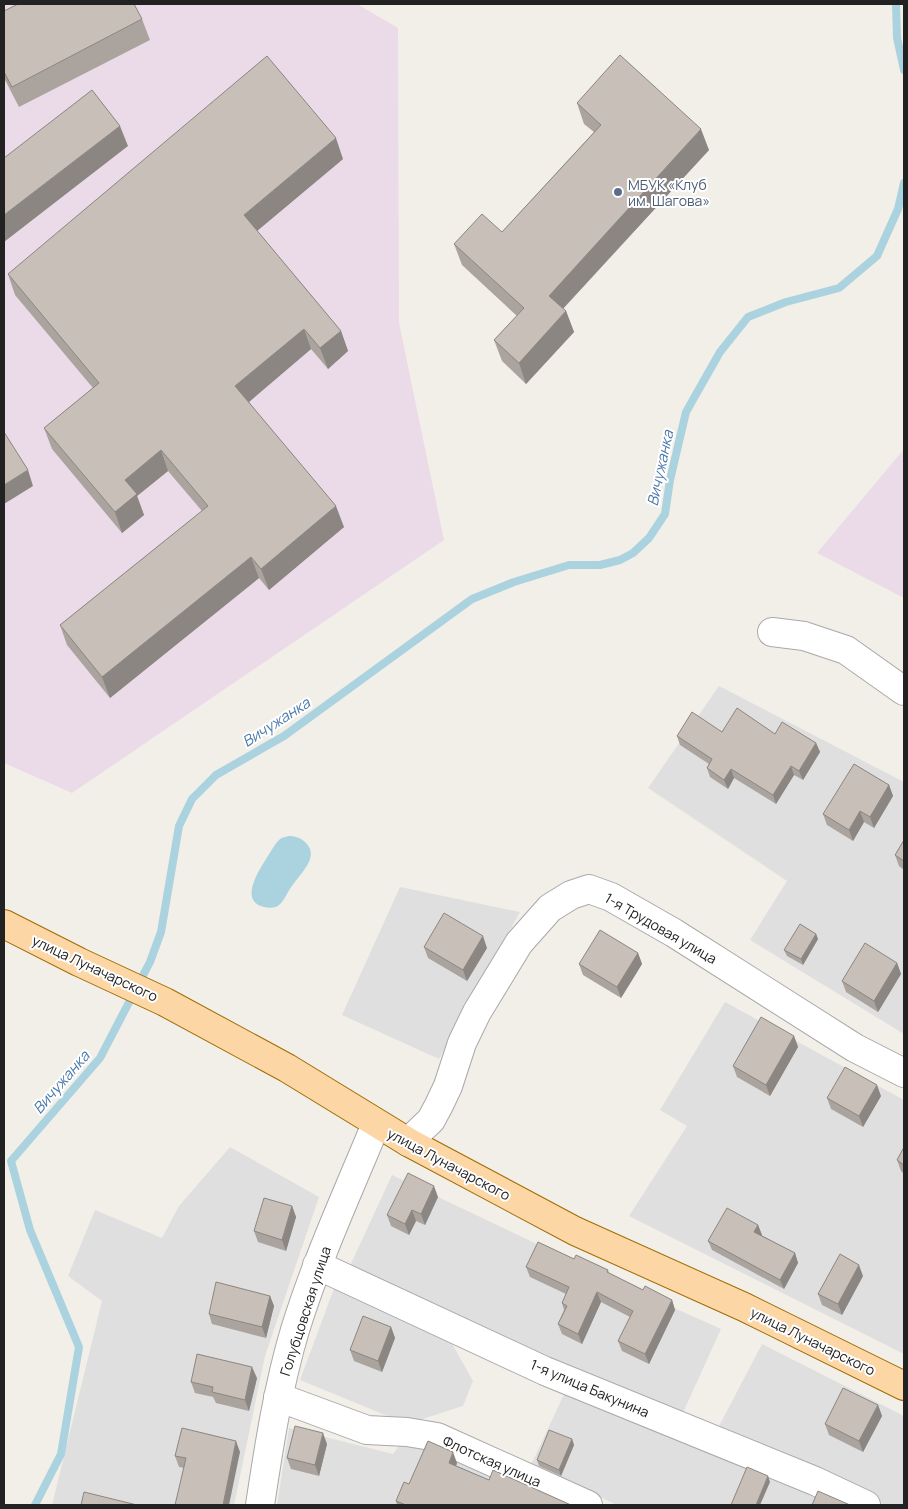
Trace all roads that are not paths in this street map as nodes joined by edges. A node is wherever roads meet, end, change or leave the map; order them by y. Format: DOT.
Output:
graph roads {
  1 [pos="772,632"];
  2 [pos="904,692"];
  3 [pos="4,924"];
  4 [pos="904,1073"];
  5 [pos="376,1124"];
  6 [pos="408,1142"];
  7 [pos="317,1265"];
  8 [pos="904,1386"];
  9 [pos="278,1397"];
  10 [pos="260,1505"];
  11 [pos="588,1505"];
  12 [pos="866,1505"];
  1 -- 2 [label="street"];
  3 -- 5 [label="main road, улица Луначарского"];
  4 -- 6 [label="street, 1-я Трудовая улица"];
  5 -- 6 [label="main road, улица Луначарского"];
  5 -- 7 [label="street, Голубцовская улица"];
  6 -- 8 [label="main road, улица Луначарского"];
  7 -- 9 [label="street, Голубцовская улица"];
  7 -- 12 [label="street, 1-я улица Бакунина"];
  9 -- 10 [label="street, Голубцовская улица"];
  9 -- 11 [label="street, Флотская улица"];
}
